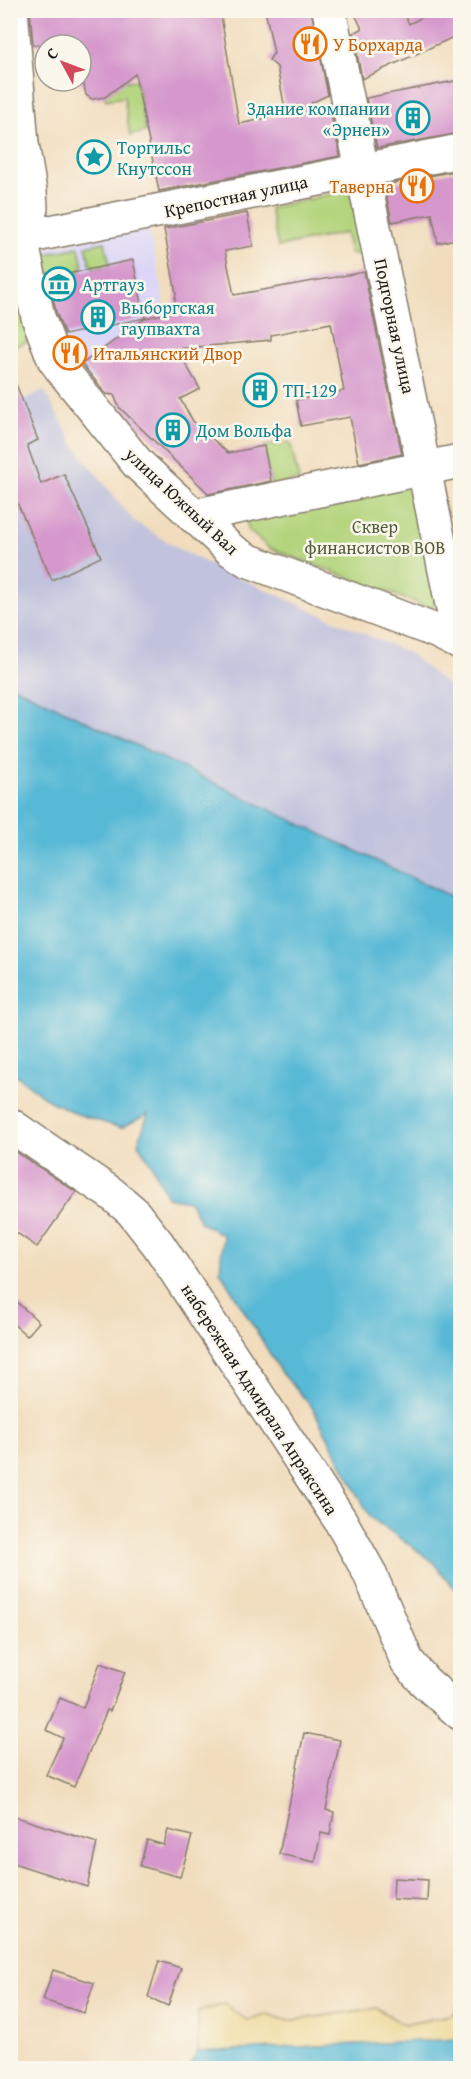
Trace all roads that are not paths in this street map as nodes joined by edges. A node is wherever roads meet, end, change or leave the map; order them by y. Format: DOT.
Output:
graph roads {
  1 [pos="11,10"];
  2 [pos="329,10"];
  3 [pos="460,151"];
  4 [pos="363,170"];
  5 [pos="16,240"];
  6 [pos="460,461"];
  7 [pos="424,469"];
  8 [pos="193,516"];
  9 [pos="460,643"];
  10 [pos="10,1125"];
  11 [pos="460,1713"];
  1 -- 5 [label="street"];
  2 -- 4 [label="street, Подгорная улица"];
  3 -- 4 [label="street, Крепостная улица"];
  4 -- 5 [label="street, Крепостная улица"];
  4 -- 7 [label="street, Подгорная улица"];
  5 -- 8 [label="street, улица Южный Вал"];
  6 -- 7 [label="street"];
  7 -- 8 [label="street"];
  7 -- 9 [label="street, Подгорная улица"];
  8 -- 9 [label="street, улица Южный Вал"];
  10 -- 11 [label="street, набережная Адмирала Апраксина"];
}
